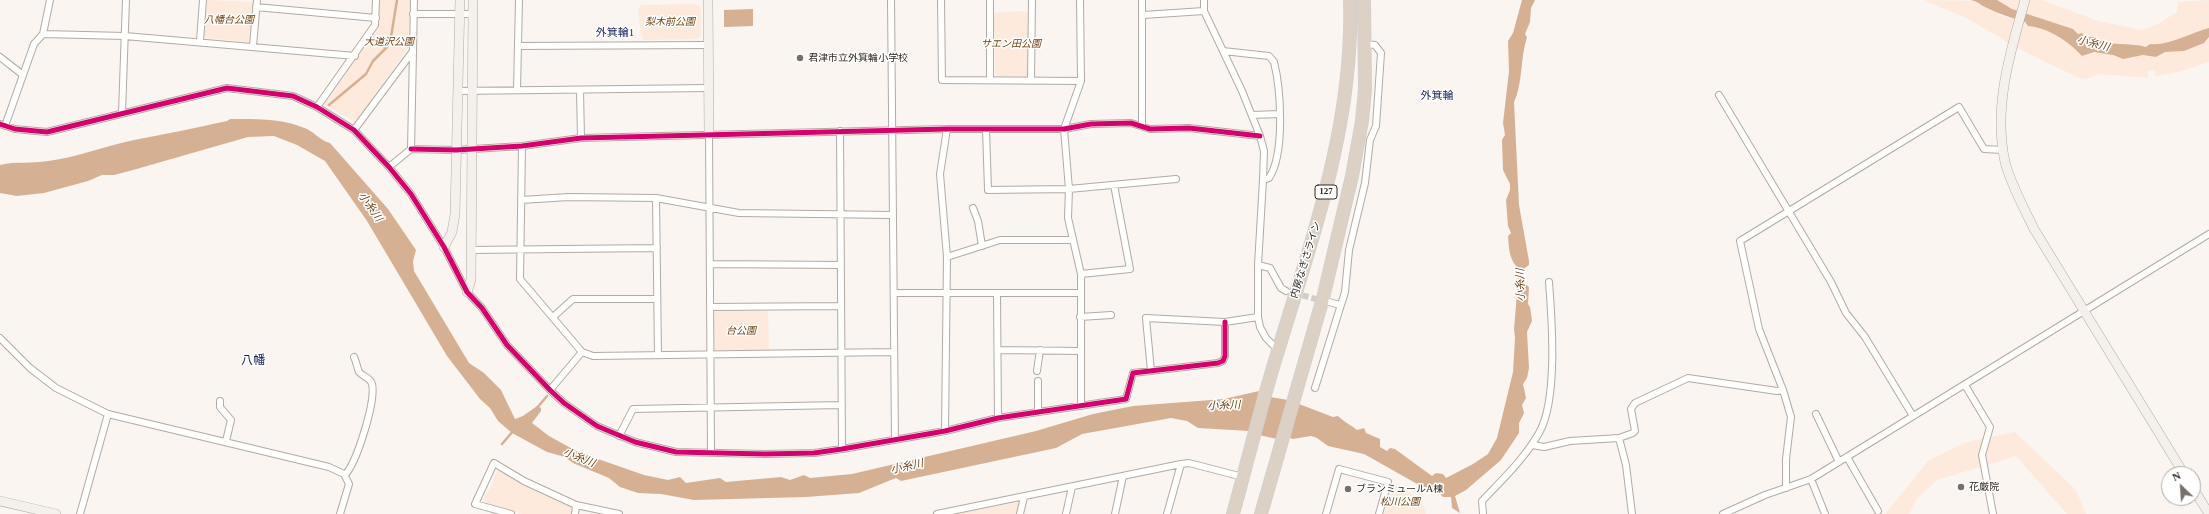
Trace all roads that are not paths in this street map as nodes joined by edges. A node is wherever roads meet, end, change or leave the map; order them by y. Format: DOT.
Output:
graph roads {
  1 [pos="50,0"];
  2 [pos="126,0"];
  3 [pos="203,0"];
  4 [pos="376,0"];
  5 [pos="414,0"];
  6 [pos="460,0"];
  7 [pos="473,0"];
  8 [pos="519,0"];
  9 [pos="708,0"];
  10 [pos="891,0"];
  11 [pos="941,0"];
  12 [pos="990,0"];
  13 [pos="1032,0"];
  14 [pos="1080,0"];
  15 [pos="1142,0"];
  16 [pos="1204,0"];
  17 [pos="1350,0"];
  18 [pos="1364,0"];
  19 [pos="2025,0"];
  20 [pos="257,3"];
  21 [pos="1204,11"];
  22 [pos="414,14"];
  23 [pos="460,14"];
  24 [pos="473,14"];
  25 [pos="1143,15"];
  26 [pos="376,18"];
  27 [pos="43,34"];
  28 [pos="125,36"];
  29 [pos="200,41"];
  30 [pos="1365,44"];
  31 [pos="708,45"];
  32 [pos="253,46"];
  33 [pos="518,46"];
  34 [pos="413,51"];
  35 [pos="1223,51"];
  36 [pos="355,56"];
  37 [pos="0,57"];
  38 [pos="23,75"];
  39 [pos="990,80"];
  40 [pos="1031,80"];
  41 [pos="1081,81"];
  42 [pos="709,88"];
  43 [pos="517,90"];
  44 [pos="580,90"];
  45 [pos="457,91"];
  46 [pos="472,91"];
  47 [pos="1718,95"];
  48 [pos="317,106"];
  49 [pos="122,113"];
  50 [pos="1280,114"];
  51 [pos="1252,115"];
  52 [pos="2,125"];
  53 [pos="1142,126"];
  54 [pos="947,129"];
  55 [pos="986,129"];
  56 [pos="1064,129"];
  57 [pos="354,130"];
  58 [pos="892,131"];
  59 [pos="840,132"];
  60 [pos="709,134"];
  61 [pos="1260,136"];
  62 [pos="581,138"];
  63 [pos="522,146"];
  64 [pos="411,149"];
  65 [pos="472,149"];
  66 [pos="456,150"];
  67 [pos="2003,150"];
  68 [pos="389,167"];
  69 [pos="1176,179"];
  70 [pos="1264,180"];
  71 [pos="1114,185"];
  72 [pos="1069,189"];
  73 [pos="656,198"];
  74 [pos="521,200"];
  75 [pos="709,208"];
  76 [pos="973,208"];
  77 [pos="1788,211"];
  78 [pos="840,215"];
  79 [pos="893,215"];
  80 [pos="1340,227"];
  81 [pos="1354,230"];
  82 [pos="2209,234"];
  83 [pos="1072,240"];
  84 [pos="982,246"];
  85 [pos="444,247"];
  86 [pos="657,248"];
  87 [pos="520,249"];
  88 [pos="471,250"];
  89 [pos="947,256"];
  90 [pos="710,264"];
  91 [pos="841,265"];
  92 [pos="1258,265"];
  93 [pos="1081,274"];
  94 [pos="1549,282"];
  95 [pos="1286,291"];
  96 [pos="467,292"];
  97 [pos="894,293"];
  98 [pos="1080,293"];
  99 [pos="946,294"];
  100 [pos="997,294"];
  101 [pos="657,299"];
  102 [pos="1329,302"];
  103 [pos="1340,305"];
  104 [pos="841,306"];
  105 [pos="710,307"];
  106 [pos="2085,311"];
  107 [pos="1111,315"];
  108 [pos="553,317"];
  109 [pos="1080,317"];
  110 [pos="1258,317"];
  111 [pos="1225,322"];
  112 [pos="0,338"];
  113 [pos="998,350"];
  114 [pos="1040,350"];
  115 [pos="1081,350"];
  116 [pos="1278,350"];
  117 [pos="582,352"];
  118 [pos="841,352"];
  119 [pos="893,352"];
  120 [pos="710,354"];
  121 [pos="658,355"];
  122 [pos="354,357"];
  123 [pos="1037,371"];
  124 [pos="1151,371"];
  125 [pos="1038,381"];
  126 [pos="1965,385"];
  127 [pos="1315,388"];
  128 [pos="550,390"];
  129 [pos="1783,390"];
  130 [pos="220,401"];
  131 [pos="842,405"];
  132 [pos="711,406"];
  133 [pos="1081,406"];
  134 [pos="1038,412"];
  135 [pos="108,414"];
  136 [pos="1816,414"];
  137 [pos="1913,416"];
  138 [pos="998,418"];
  139 [pos="945,431"];
  140 [pos="619,436"];
  141 [pos="1619,438"];
  142 [pos="895,439"];
  143 [pos="226,441"];
  144 [pos="1532,445"];
  145 [pos="842,449"];
  146 [pos="711,452"];
  147 [pos="1847,457"];
  148 [pos="1839,462"];
  149 [pos="1181,464"];
  150 [pos="2179,466"];
  151 [pos="345,475"];
  152 [pos="1123,476"];
  153 [pos="1243,477"];
  154 [pos="1811,479"];
  155 [pos="1072,487"];
  156 [pos="1786,488"];
  157 [pos="1024,497"];
  158 [pos="0,501"];
  159 [pos="2201,501"];
  160 [pos="576,505"];
  161 [pos="1878,511"];
  162 [pos="56,514"];
  163 [pos="80,514"];
  164 [pos="340,514"];
  165 [pos="511,514"];
  166 [pos="575,514"];
  167 [pos="619,514"];
  168 [pos="937,514"];
  169 [pos="1020,514"];
  170 [pos="1066,514"];
  171 [pos="1115,514"];
  172 [pos="1167,514"];
  173 [pos="1233,514"];
  174 [pos="1261,514"];
  175 [pos="1326,514"];
  176 [pos="1379,514"];
  177 [pos="1483,514"];
  178 [pos="1632,514"];
  179 [pos="1723,514"];
  180 [pos="1825,514"];
  181 [pos="1993,514"];
  182 [pos="2209,514"];
  1 -- 27 [label="street"];
  2 -- 28 [label="street"];
  3 -- 29 [label="street"];
  4 -- 26 [label="street"];
  5 -- 22 [label="street"];
  6 -- 23 [label="street"];
  7 -- 24 [label="street"];
  8 -- 33 [label="street"];
  9 -- 31 [label="street"];
  10 -- 58 [label="street"];
  11 -- 39 [label="street"];
  12 -- 39 [label="street"];
  13 -- 40 [label="street"];
  14 -- 41 [label="street"];
  15 -- 25 [label="street"];
  16 -- 21 [label="street"];
  17 -- 116 [label="highway, 内房なぎさライン / 127"];
  18 -- 30 [label="highway, 127"];
  19 -- 67 [label="street"];
  20 -- 26 [label="street"];
  20 -- 32 [label="street"];
  21 -- 25 [label="street"];
  21 -- 35 [label="street"];
  22 -- 23 [label="street"];
  22 -- 34 [label="street"];
  23 -- 24 [label="street"];
  23 -- 45 [label="street"];
  24 -- 46 [label="street"];
  25 -- 53 [label="street"];
  26 -- 36 [label="street"];
  27 -- 28 [label="street"];
  27 -- 38 [label="street"];
  28 -- 29 [label="street"];
  28 -- 49 [label="street"];
  29 -- 32 [label="street"];
  30 -- 80 [label="highway, 127"];
  30 -- 81 [label="street"];
  31 -- 33 [label="street"];
  31 -- 42 [label="street"];
  32 -- 36 [label="street"];
  33 -- 43 [label="street"];
  34 -- 57 [label="street"];
  34 -- 64 [label="street"];
  35 -- 50 [label="street"];
  35 -- 51 [label="street"];
  36 -- 48 [label="street"];
  37 -- 38 [label="street"];
  38 -- 52 [label="street"];
  39 -- 40 [label="street"];
  40 -- 41 [label="street"];
  41 -- 56 [label="street"];
  42 -- 44 [label="street"];
  42 -- 60 [label="street"];
  43 -- 44 [label="street"];
  43 -- 46 [label="street"];
  44 -- 62 [label="street"];
  45 -- 46 [label="street"];
  45 -- 66 [label="street"];
  46 -- 65 [label="street"];
  47 -- 77 [label="street"];
  48 -- 49 [label="street"];
  48 -- 57 [label="street"];
  49 -- 52 [label="street"];
  50 -- 51 [label="street"];
  50 -- 70 [label="street"];
  51 -- 61 [label="street"];
  53 -- 56 [label="street"];
  53 -- 61 [label="street"];
  54 -- 55 [label="street"];
  54 -- 58 [label="street"];
  54 -- 89 [label="street"];
  55 -- 56 [label="street"];
  55 -- 72 [label="street"];
  56 -- 72 [label="street"];
  57 -- 68 [label="street"];
  58 -- 59 [label="street"];
  58 -- 79 [label="street"];
  59 -- 60 [label="street"];
  59 -- 78 [label="street"];
  60 -- 62 [label="street"];
  60 -- 75 [label="street"];
  61 -- 70 [label="street"];
  62 -- 63 [label="street"];
  63 -- 65 [label="street"];
  63 -- 74 [label="street"];
  64 -- 66 [label="street"];
  64 -- 68 [label="street"];
  65 -- 66 [label="street"];
  65 -- 88 [label="street"];
  66 -- 85 [label="street"];
  67 -- 77 [label="street"];
  67 -- 106 [label="street"];
  68 -- 85 [label="street"];
  69 -- 71 [label="street"];
  70 -- 92 [label="street"];
  71 -- 72 [label="street"];
  71 -- 93 [label="street"];
  72 -- 83 [label="street"];
  73 -- 74 [label="street"];
  73 -- 75 [label="street"];
  73 -- 86 [label="street"];
  74 -- 87 [label="street"];
  75 -- 78 [label="street"];
  75 -- 90 [label="street"];
  76 -- 84 [label="street"];
  77 -- 129 [label="street"];
  77 -- 137 [label="street"];
  78 -- 79 [label="street"];
  78 -- 91 [label="street"];
  79 -- 97 [label="street"];
  80 -- 81 [label="street"];
  80 -- 174 [label="highway, 127"];
  81 -- 103 [label="street"];
  82 -- 106 [label="street"];
  83 -- 84 [label="street"];
  83 -- 93 [label="street"];
  84 -- 89 [label="street"];
  85 -- 96 [label="street"];
  86 -- 87 [label="street"];
  86 -- 101 [label="street"];
  87 -- 88 [label="street"];
  87 -- 108 [label="street"];
  88 -- 96 [label="street"];
  89 -- 99 [label="street"];
  90 -- 91 [label="street"];
  90 -- 105 [label="street"];
  91 -- 104 [label="street"];
  92 -- 95 [label="street"];
  92 -- 110 [label="street"];
  93 -- 98 [label="street"];
  94 -- 144 [label="street"];
  96 -- 128 [label="street"];
  97 -- 99 [label="street"];
  97 -- 119 [label="street"];
  98 -- 100 [label="street"];
  98 -- 109 [label="street"];
  99 -- 100 [label="street"];
  99 -- 139 [label="street"];
  100 -- 113 [label="street"];
  101 -- 108 [label="street"];
  101 -- 121 [label="street"];
  102 -- 103 [label="street"];
  103 -- 127 [label="street"];
  104 -- 105 [label="street"];
  104 -- 118 [label="street"];
  105 -- 120 [label="street"];
  106 -- 126 [label="street"];
  106 -- 150 [label="street"];
  107 -- 109 [label="street"];
  108 -- 117 [label="street"];
  109 -- 115 [label="street"];
  110 -- 111 [label="street"];
  110 -- 116 [label="street"];
  111 -- 124 [label="street"];
  111 -- 124 [label="street"];
  112 -- 135 [label="street"];
  113 -- 114 [label="street"];
  113 -- 138 [label="street"];
  114 -- 115 [label="street"];
  114 -- 123 [label="street"];
  115 -- 133 [label="street"];
  116 -- 153 [label="highway, 内房なぎさライン / 127"];
  117 -- 121 [label="street"];
  117 -- 128 [label="street"];
  118 -- 119 [label="street"];
  118 -- 120 [label="street"];
  118 -- 131 [label="street"];
  119 -- 142 [label="street"];
  120 -- 121 [label="street"];
  120 -- 132 [label="street"];
  122 -- 151 [label="street"];
  124 -- 133 [label="street"];
  125 -- 134 [label="street"];
  126 -- 137 [label="street"];
  126 -- 181 [label="street"];
  128 -- 140 [label="street"];
  129 -- 141 [label="street"];
  129 -- 156 [label="street"];
  130 -- 143 [label="street"];
  131 -- 132 [label="street"];
  131 -- 145 [label="street"];
  132 -- 140 [label="street"];
  132 -- 146 [label="street"];
  133 -- 134 [label="street"];
  134 -- 138 [label="street"];
  135 -- 143 [label="street"];
  135 -- 163 [label="street"];
  136 -- 148 [label="street"];
  137 -- 147 [label="street"];
  138 -- 139 [label="street"];
  139 -- 142 [label="street"];
  140 -- 146 [label="street"];
  141 -- 144 [label="street"];
  141 -- 178 [label="street"];
  142 -- 145 [label="street"];
  143 -- 151 [label="street"];
  144 -- 177 [label="street"];
  145 -- 146 [label="street"];
  147 -- 148 [label="street"];
  147 -- 161 [label="street"];
  148 -- 154 [label="street"];
  149 -- 152 [label="street"];
  149 -- 153 [label="street"];
  149 -- 172 [label="street"];
  151 -- 164 [label="street"];
  152 -- 155 [label="street"];
  152 -- 171 [label="street"];
  153 -- 173 [label="highway, 内房なぎさライン / 127"];
  154 -- 156 [label="street"];
  154 -- 180 [label="street"];
  155 -- 157 [label="street"];
  155 -- 170 [label="street"];
  156 -- 179 [label="street"];
  157 -- 168 [label="street"];
  157 -- 169 [label="street"];
  158 -- 162 [label="street"];
  159 -- 182 [label="street"];
  160 -- 165 [label="street"];
  160 -- 166 [label="street"];
  160 -- 167 [label="street"];
  175 -- 176 [label="street"];
}
